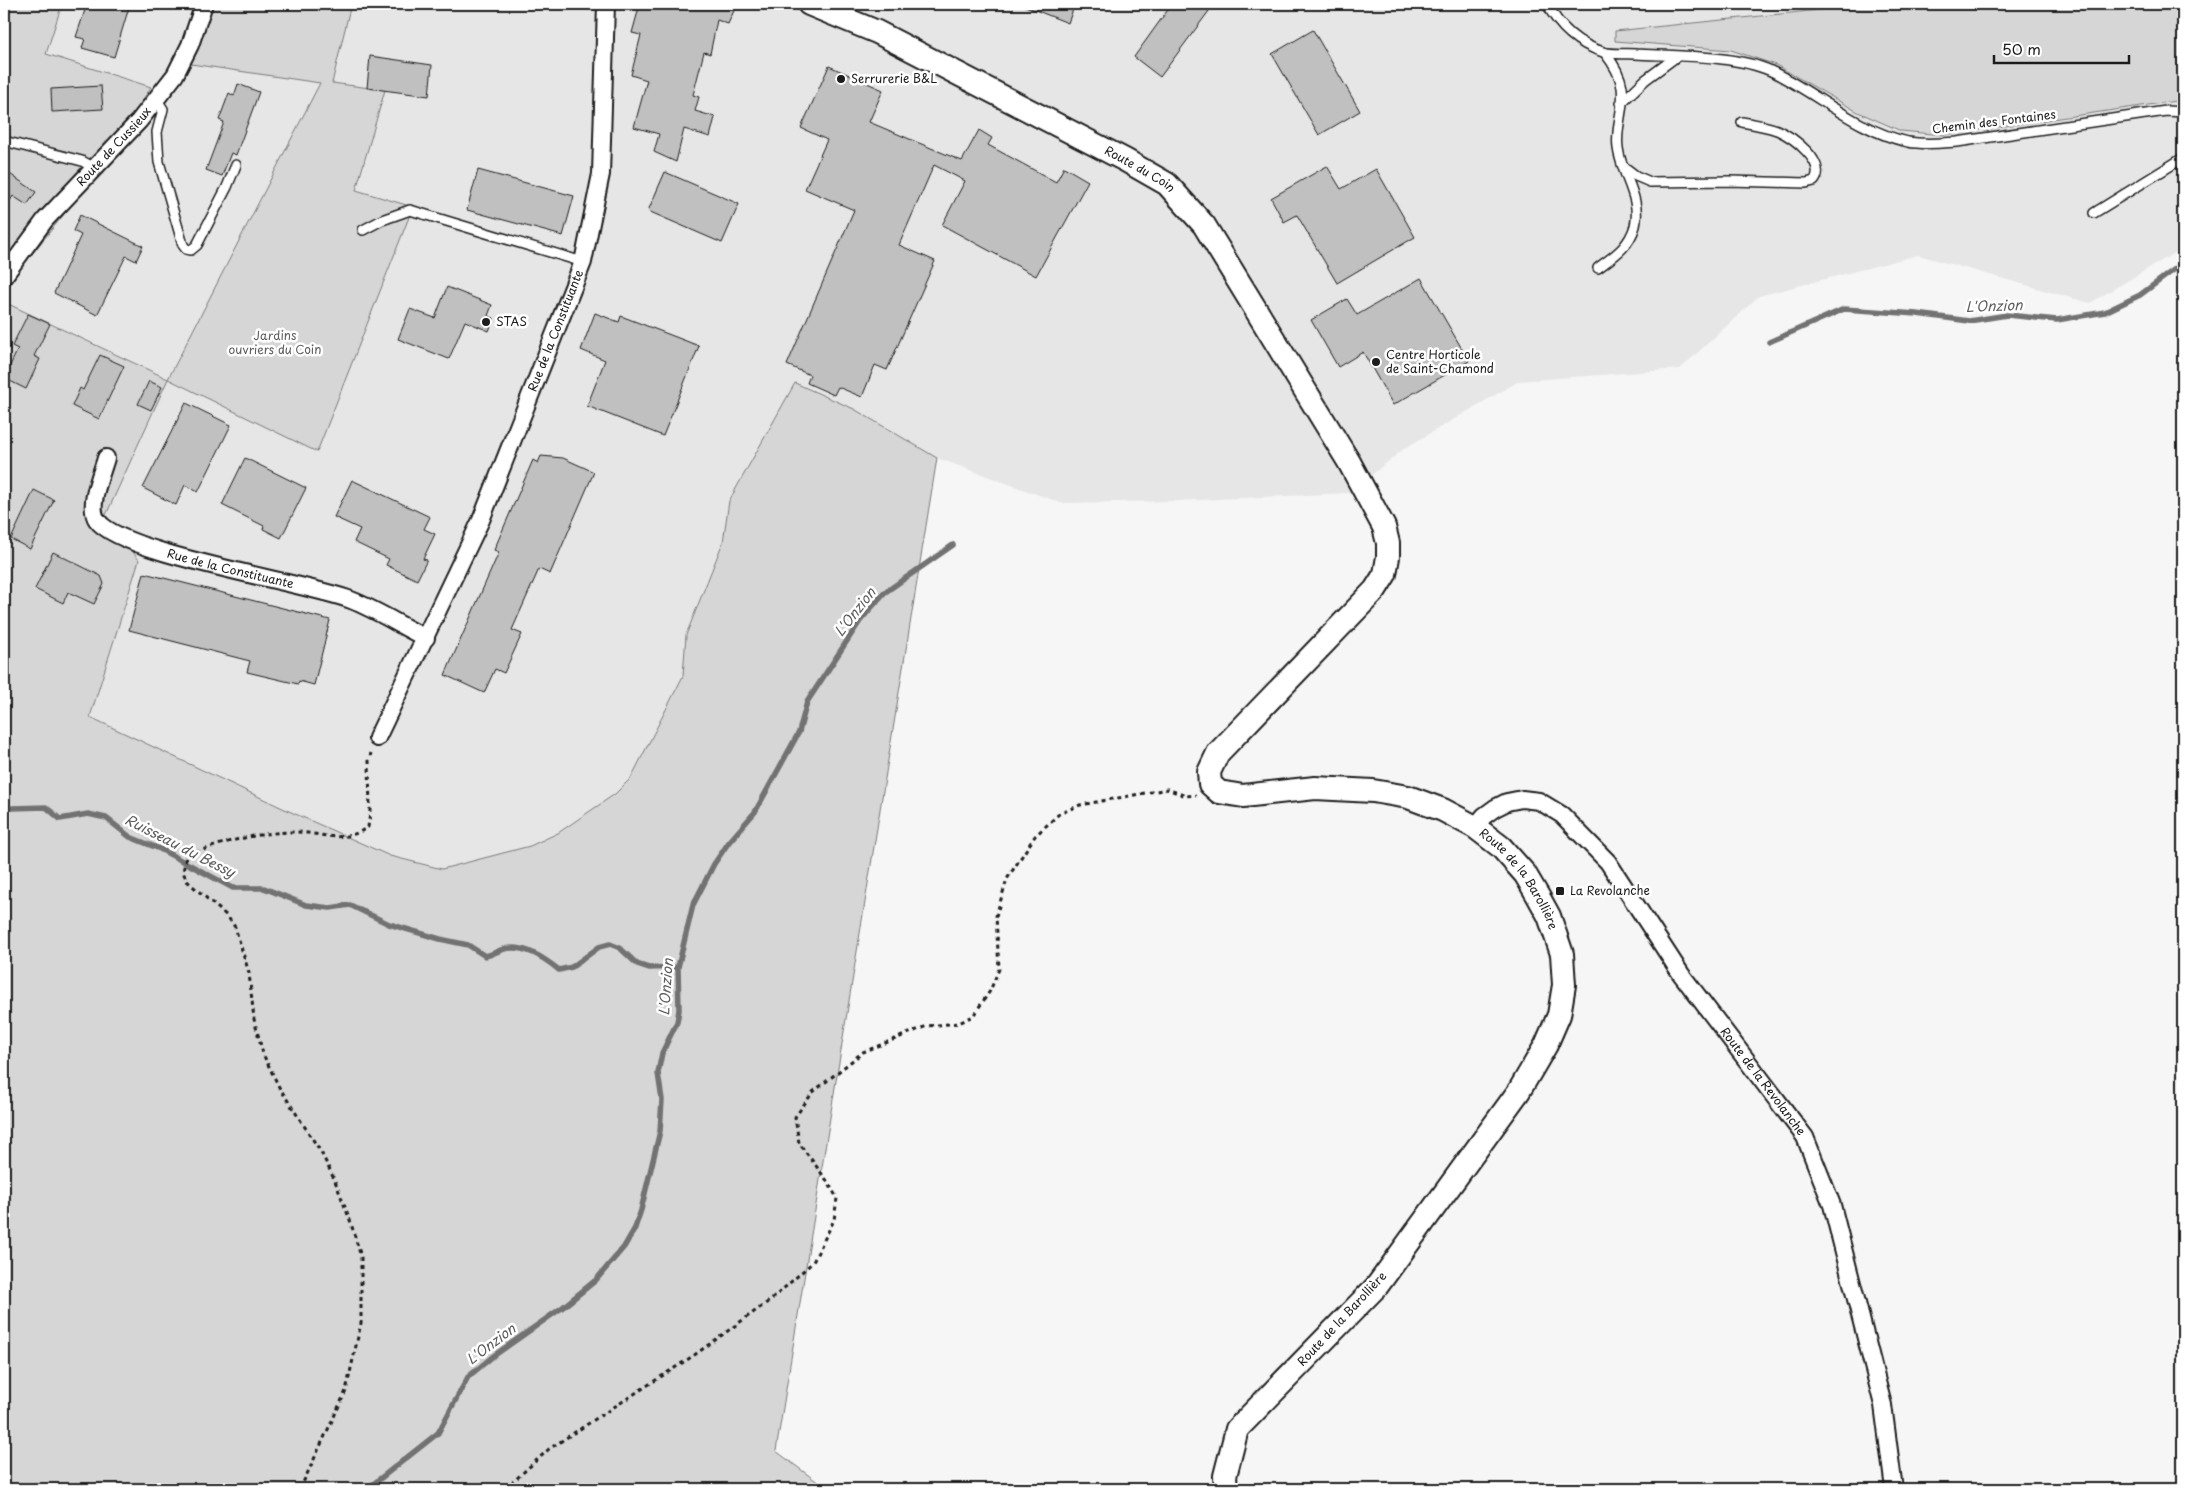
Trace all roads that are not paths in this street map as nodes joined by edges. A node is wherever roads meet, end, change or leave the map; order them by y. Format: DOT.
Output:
graph roads {
  1 [pos="204,4"];
  2 [pos="606,4"];
  3 [pos="809,4"];
  4 [pos="1547,4"];
  5 [pos="1605,53"];
  6 [pos="1676,56"];
  7 [pos="157,100"];
  8 [pos="1621,103"];
  9 [pos="2183,112"];
  10 [pos="1742,122"];
  11 [pos="4,141"];
  12 [pos="2183,158"];
  13 [pos="236,165"];
  14 [pos="1623,166"];
  15 [pos="94,167"];
  16 [pos="2094,213"];
  17 [pos="362,230"];
  18 [pos="583,262"];
  19 [pos="1598,268"];
  20 [pos="4,276"];
  21 [pos="106,458"];
  22 [pos="426,638"];
  23 [pos="377,738"];
  24 [pos="1219,792"];
  25 [pos="1476,827"];
  26 [pos="1226,1489"];
  27 [pos="1894,1489"];
  1 -- 7 [label="street, Route de Cussieux"];
  2 -- 18 [label="street, Rue de la Constituante"];
  3 -- 24 [label="main road, Route du Coin"];
  4 -- 5 [label="lane, Chemin des Fontaines"];
  5 -- 6 [label="lane, Chemin des Fontaines"];
  5 -- 8 [label="lane"];
  6 -- 8 [label="lane"];
  6 -- 9 [label="lane, Chemin des Fontaines"];
  7 -- 13 [label="lane"];
  7 -- 15 [label="street, Route de Cussieux"];
  8 -- 14 [label="lane"];
  10 -- 14 [label="lane"];
  11 -- 15 [label="lane"];
  12 -- 16 [label="lane"];
  14 -- 19 [label="lane"];
  15 -- 20 [label="street, Route de Cussieux"];
  17 -- 18 [label="lane"];
  18 -- 22 [label="street, Rue de la Constituante"];
  21 -- 22 [label="street, Rue de la Constituante"];
  22 -- 23 [label="street, Rue de la Constituante"];
  24 -- 25 [label="main road, Route de la Barollière"];
  25 -- 26 [label="main road, Route de la Barollière"];
  25 -- 27 [label="street, Route de la Revolanche"];
}
